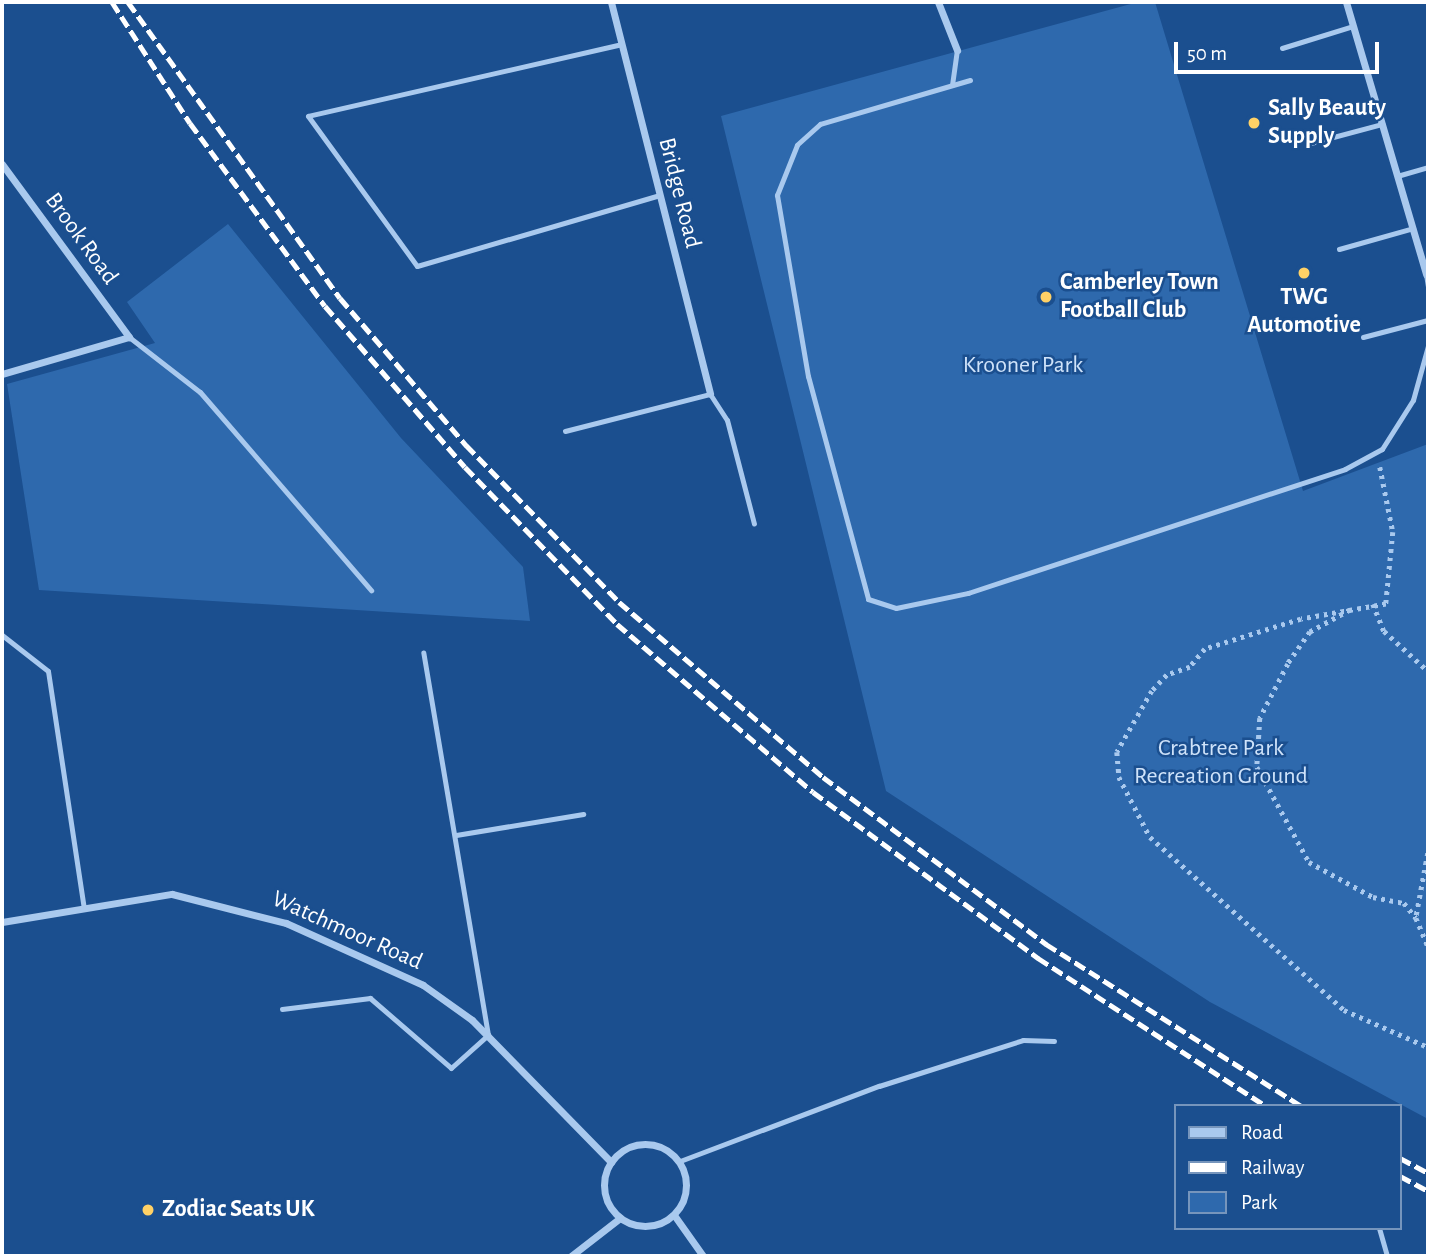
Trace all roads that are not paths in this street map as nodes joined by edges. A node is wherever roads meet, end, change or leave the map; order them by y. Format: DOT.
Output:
graph roads {
  1 [pos="611,2"];
  2 [pos="937,2"];
  3 [pos="1346,2"];
  4 [pos="1353,26"];
  5 [pos="622,44"];
  6 [pos="1282,48"];
  7 [pos="957,50"];
  8 [pos="970,80"];
  9 [pos="952,85"];
  10 [pos="1382,124"];
  11 [pos="1307,144"];
  12 [pos="2,164"];
  13 [pos="1428,167"];
  14 [pos="1397,176"];
  15 [pos="660,195"];
  16 [pos="1413,228"];
  17 [pos="1339,249"];
  18 [pos="1426,274"];
  19 [pos="1428,286"];
  20 [pos="1428,320"];
  21 [pos="128,337"];
  22 [pos="1363,338"];
  23 [pos="1428,346"];
  24 [pos="2,373"];
  25 [pos="710,394"];
  26 [pos="565,431"];
  27 [pos="754,524"];
  28 [pos="371,590"];
  29 [pos="2,635"];
  30 [pos="423,652"];
  31 [pos="583,814"];
  32 [pos="456,835"];
  33 [pos="83,908"];
  34 [pos="2,922"];
  35 [pos="282,1009"];
  36 [pos="488,1035"];
  37 [pos="1054,1041"];
  38 [pos="680,1161"];
  39 [pos="611,1162"];
  40 [pos="674,1215"];
  41 [pos="620,1218"];
  42 [pos="1380,1230"];
  43 [pos="571,1256"];
  44 [pos="702,1256"];
  45 [pos="1387,1256"];
  1 -- 5 [label="street, Bridge Road"];
  2 -- 7 [label="street"];
  3 -- 4 [label="street"];
  4 -- 6 [label="lane"];
  4 -- 10 [label="street"];
  5 -- 15 [label="street, Bridge Road"];
  5 -- 15 [label="lane"];
  7 -- 9 [label="lane"];
  8 -- 9 [label="lane"];
  9 -- 23 [label="lane"];
  10 -- 11 [label="lane"];
  10 -- 14 [label="street"];
  12 -- 21 [label="street, Brook Road"];
  13 -- 14 [label="lane"];
  14 -- 16 [label="street"];
  15 -- 25 [label="street, Bridge Road"];
  16 -- 17 [label="lane"];
  16 -- 18 [label="street"];
  18 -- 19 [label="lane"];
  20 -- 22 [label="lane"];
  21 -- 24 [label="street"];
  21 -- 28 [label="lane"];
  25 -- 26 [label="lane"];
  25 -- 27 [label="lane"];
  29 -- 33 [label="lane"];
  30 -- 32 [label="lane"];
  31 -- 32 [label="lane"];
  32 -- 36 [label="lane"];
  33 -- 34 [label="street, Watchmoor Road"];
  33 -- 36 [label="street, Watchmoor Road"];
  35 -- 36 [label="lane"];
  36 -- 39 [label="street, Watchmoor Road"];
  37 -- 38 [label="lane"];
  38 -- 39 [label="street"];
  38 -- 40 [label="street"];
  39 -- 41 [label="street"];
  40 -- 41 [label="street"];
  40 -- 44 [label="street"];
  41 -- 43 [label="street"];
  42 -- 45 [label="lane"];
}
